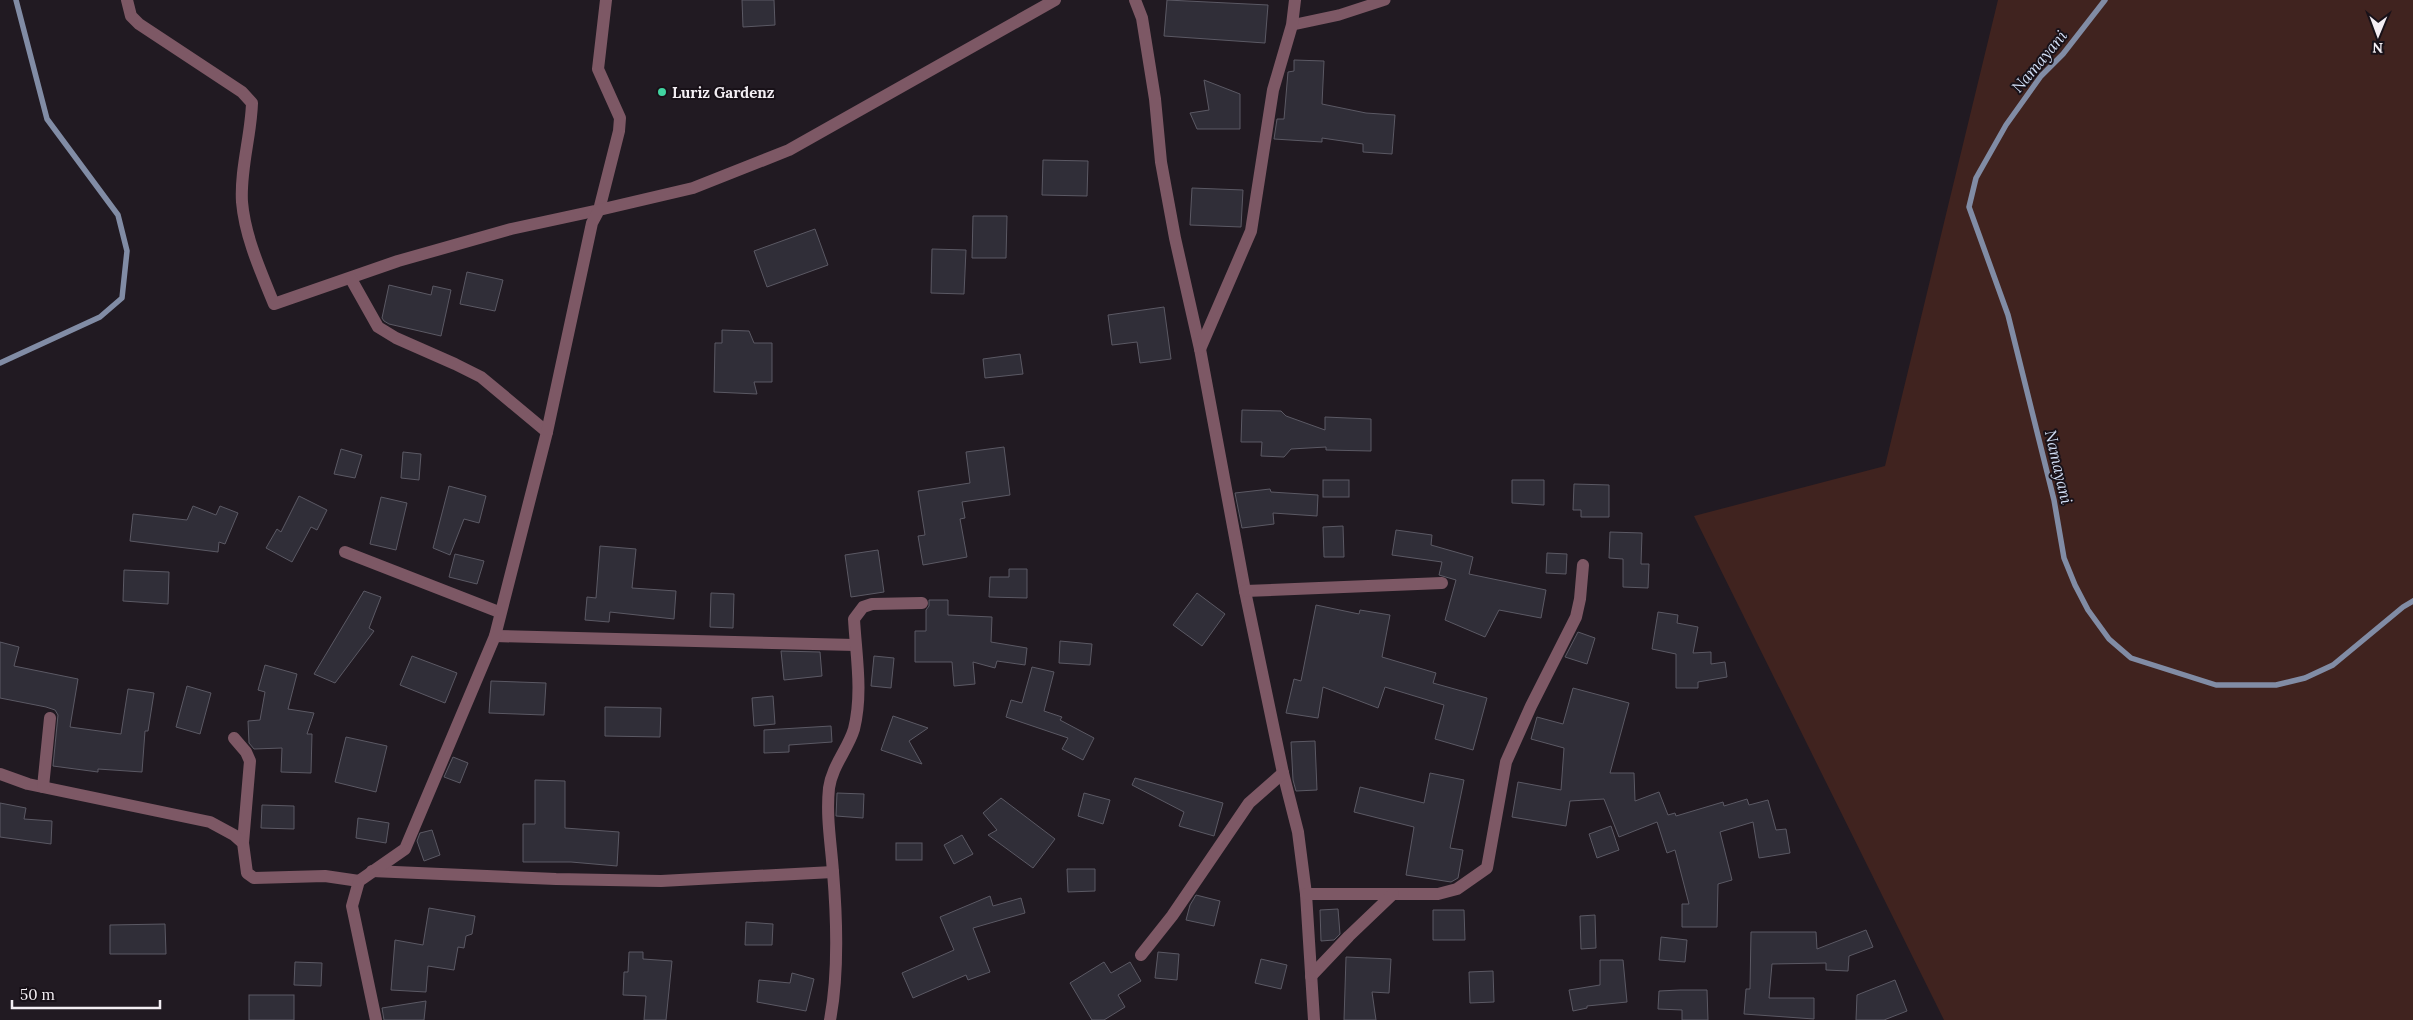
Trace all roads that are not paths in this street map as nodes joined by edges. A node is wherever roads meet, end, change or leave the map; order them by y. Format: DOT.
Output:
graph roads {
  1 [pos="127,0"];
  2 [pos="606,0"];
  3 [pos="1055,0"];
  4 [pos="1135,0"];
  5 [pos="1295,0"];
  6 [pos="1385,0"];
  7 [pos="1292,25"];
  8 [pos="599,210"];
  9 [pos="351,279"];
  10 [pos="1200,349"];
  11 [pos="547,432"];
  12 [pos="345,552"];
  13 [pos="1583,565"];
  14 [pos="1442,583"];
  15 [pos="1245,591"];
  16 [pos="922,603"];
  17 [pos="499,612"];
  18 [pos="494,636"];
  19 [pos="855,644"];
  20 [pos="50,718"];
  21 [pos="234,738"];
  22 [pos="1283,772"];
  23 [pos="0,774"];
  24 [pos="44,787"];
  25 [pos="243,843"];
  26 [pos="372,871"];
  27 [pos="833,872"];
  28 [pos="359,882"];
  29 [pos="1306,894"];
  30 [pos="1393,894"];
  31 [pos="1141,955"];
  32 [pos="1311,976"];
  33 [pos="376,1020"];
  34 [pos="830,1020"];
  35 [pos="1314,1020"];
  1 -- 9 [label="street"];
  2 -- 8 [label="street"];
  3 -- 8 [label="street"];
  4 -- 10 [label="street"];
  5 -- 7 [label="street"];
  6 -- 7 [label="lane"];
  7 -- 10 [label="street"];
  8 -- 9 [label="street"];
  8 -- 11 [label="street"];
  9 -- 11 [label="street"];
  10 -- 15 [label="street"];
  11 -- 17 [label="street"];
  12 -- 17 [label="street"];
  13 -- 30 [label="street"];
  14 -- 15 [label="street"];
  15 -- 22 [label="street"];
  16 -- 19 [label="street"];
  17 -- 18 [label="street"];
  18 -- 19 [label="street"];
  18 -- 26 [label="street"];
  19 -- 27 [label="street"];
  20 -- 24 [label="street"];
  21 -- 25 [label="street"];
  22 -- 29 [label="street"];
  22 -- 31 [label="street"];
  23 -- 24 [label="street"];
  24 -- 25 [label="street"];
  25 -- 28 [label="street"];
  26 -- 27 [label="street"];
  26 -- 28 [label="street"];
  27 -- 34 [label="street"];
  28 -- 33 [label="street"];
  29 -- 30 [label="street"];
  29 -- 32 [label="street"];
  30 -- 32 [label="street"];
  32 -- 35 [label="street"];
}
